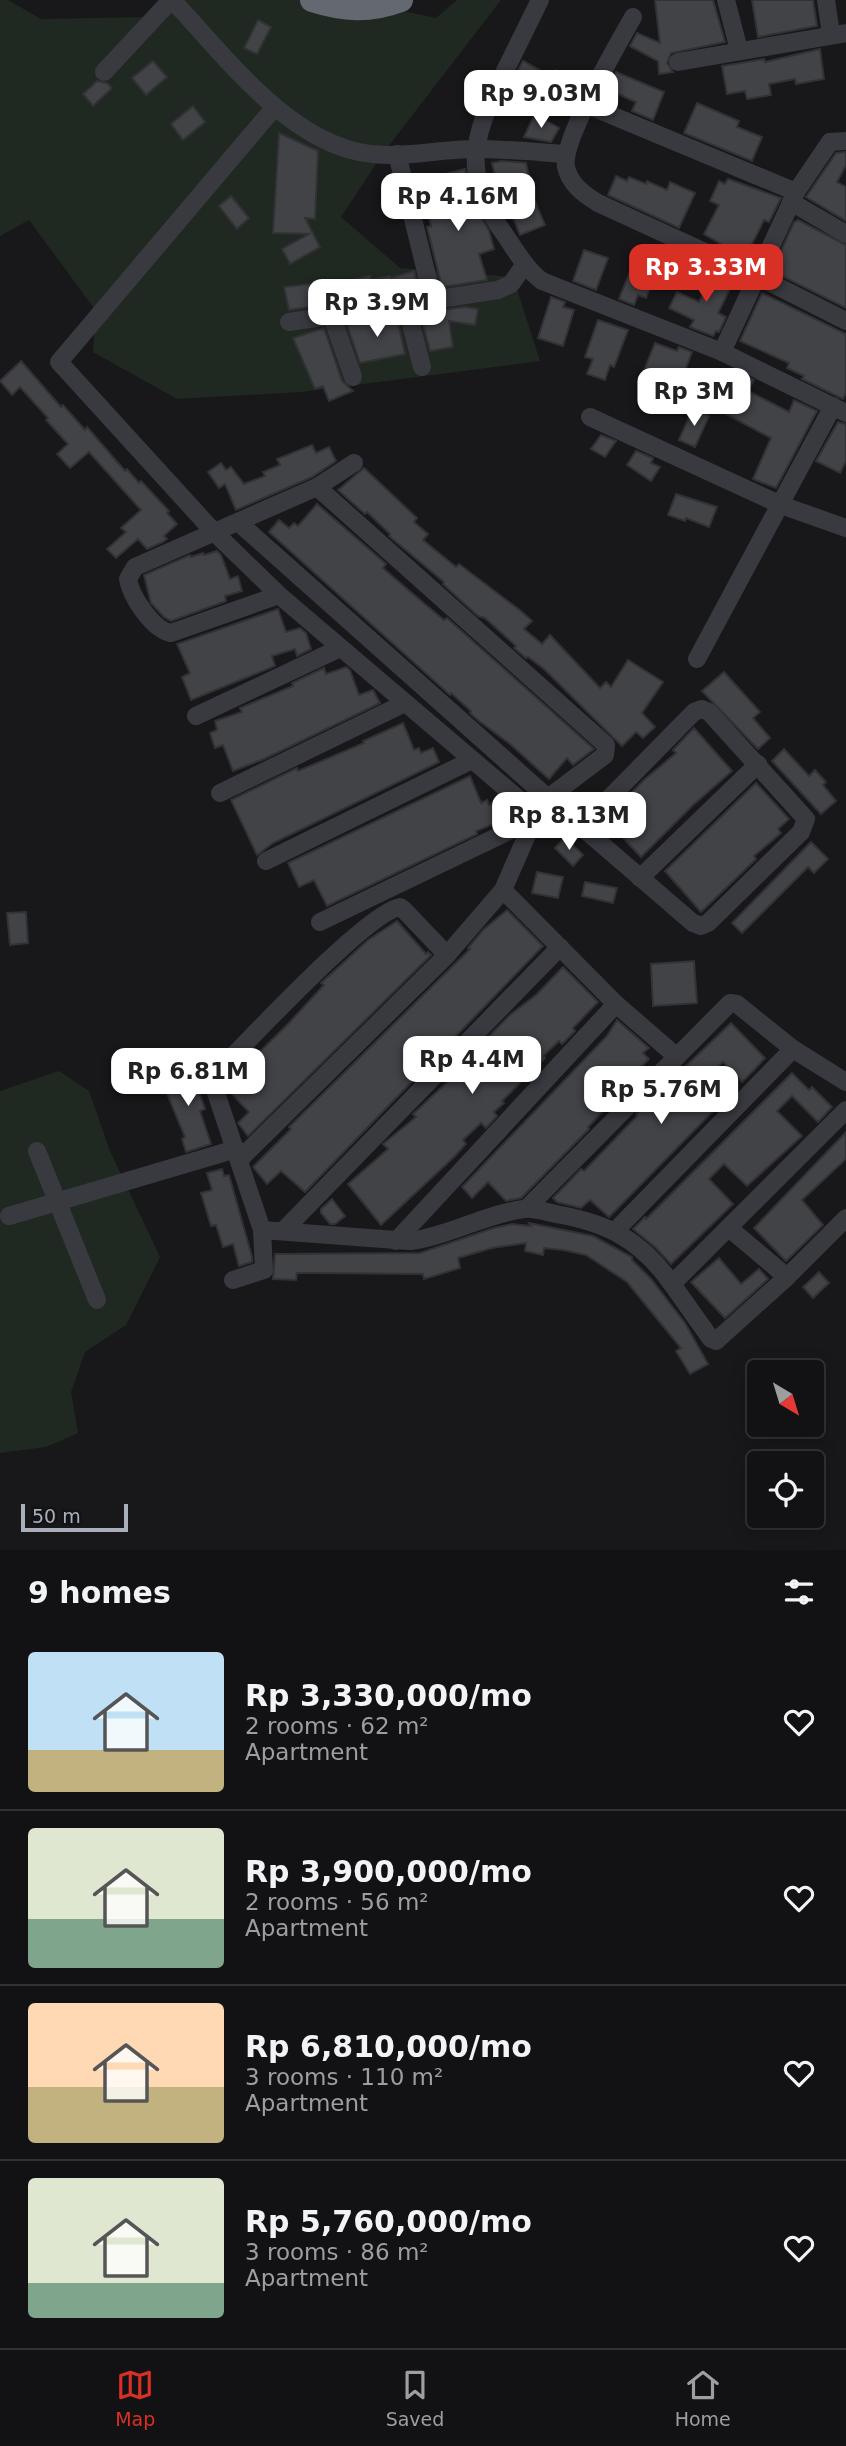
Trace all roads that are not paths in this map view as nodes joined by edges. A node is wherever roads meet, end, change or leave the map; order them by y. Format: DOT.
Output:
graph roads {
  1 [pos="171,0"];
  2 [pos="312,0"];
  3 [pos="401,0"];
  4 [pos="540,0"];
  5 [pos="726,0"];
  6 [pos="826,0"];
  7 [pos="633,17"];
  8 [pos="839,33"];
  9 [pos="738,50"];
  10 [pos="678,62"];
  11 [pos="104,72"];
  12 [pos="587,105"];
  13 [pos="275,108"];
  14 [pos="846,141"];
  15 [pos="475,149"];
  16 [pos="397,154"];
  17 [pos="566,154"];
  18 [pos="793,197"];
  19 [pos="846,234"];
  20 [pos="525,264"];
  21 [pos="757,276"];
  22 [pos="433,300"];
  23 [pos="406,304"];
  24 [pos="332,317"];
  25 [pos="846,321"];
  26 [pos="289,322"];
  27 [pos="722,352"];
  28 [pos="422,367"];
  29 [pos="353,377"];
  30 [pos="839,410"];
  31 [pos="590,417"];
  32 [pos="354,463"];
  33 [pos="317,487"];
  34 [pos="781,505"];
  35 [pos="227,527"];
  36 [pos="846,528"];
  37 [pos="279,595"];
  38 [pos="340,648"];
  39 [pos="697,659"];
  40 [pos="405,703"];
  41 [pos="196,716"];
  42 [pos="472,760"];
  43 [pos="758,764"];
  44 [pos="220,793"];
  45 [pos="548,798"];
  46 [pos="534,819"];
  47 [pos="581,827"];
  48 [pos="266,861"];
  49 [pos="640,878"];
  50 [pos="503,890"];
  51 [pos="320,922"];
  52 [pos="560,947"];
  53 [pos="447,955"];
  54 [pos="615,1004"];
  55 [pos="793,1049"];
  56 [pos="676,1056"];
  57 [pos="846,1082"];
  58 [pos="846,1110"];
  59 [pos="37,1152"];
  60 [pos="238,1154"];
  61 [pos="57,1202"];
  62 [pos="526,1209"];
  63 [pos="9,1216"];
  64 [pos="846,1218"];
  65 [pos="729,1228"];
  66 [pos="262,1230"];
  67 [pos="616,1230"];
  68 [pos="283,1231"];
  69 [pos="396,1241"];
  70 [pos="787,1277"];
  71 [pos="233,1280"];
  72 [pos="672,1284"];
  73 [pos="97,1300"];
  1 -- 11 [label="street"];
  1 -- 13 [label="street"];
  2 -- 3 [label="highway"];
  4 -- 15 [label="street"];
  5 -- 9 [label="street"];
  6 -- 8 [label="street"];
  7 -- 12 [label="street"];
  8 -- 9 [label="street"];
  9 -- 10 [label="street"];
  12 -- 17 [label="street"];
  12 -- 18 [label="street"];
  13 -- 16 [label="street"];
  13 -- 35 [label="street"];
  14 -- 18 [label="street"];
  15 -- 16 [label="street"];
  15 -- 17 [label="street"];
  15 -- 20 [label="street"];
  16 -- 22 [label="street"];
  17 -- 21 [label="street"];
  18 -- 19 [label="street"];
  18 -- 21 [label="street"];
  20 -- 22 [label="street"];
  20 -- 27 [label="street"];
  21 -- 25 [label="street"];
  21 -- 27 [label="street"];
  22 -- 23 [label="street"];
  23 -- 24 [label="street"];
  23 -- 28 [label="street"];
  24 -- 26 [label="street"];
  24 -- 29 [label="street"];
  27 -- 30 [label="street"];
  30 -- 34 [label="street"];
  31 -- 34 [label="street"];
  32 -- 33 [label="street"];
  33 -- 35 [label="street"];
  33 -- 45 [label="street"];
  34 -- 36 [label="street"];
  34 -- 39 [label="street"];
  35 -- 37 [label="street"];
  35 -- 37 [label="street"];
  35 -- 45 [label="street"];
  37 -- 38 [label="street"];
  38 -- 40 [label="street"];
  38 -- 41 [label="street"];
  40 -- 42 [label="street"];
  40 -- 44 [label="street"];
  42 -- 46 [label="street"];
  42 -- 48 [label="street"];
  43 -- 47 [label="street"];
  43 -- 49 [label="street"];
  43 -- 49 [label="street"];
  45 -- 47 [label="street"];
  46 -- 50 [label="street"];
  46 -- 51 [label="street"];
  47 -- 49 [label="street"];
  50 -- 52 [label="street"];
  50 -- 53 [label="street"];
  52 -- 54 [label="street"];
  52 -- 68 [label="street"];
  53 -- 60 [label="street"];
  53 -- 60 [label="street"];
  54 -- 56 [label="street"];
  54 -- 69 [label="street"];
  55 -- 56 [label="street"];
  55 -- 57 [label="street"];
  55 -- 67 [label="street"];
  56 -- 62 [label="street"];
  58 -- 65 [label="street"];
  59 -- 61 [label="street"];
  60 -- 61 [label="street"];
  60 -- 66 [label="street"];
  61 -- 63 [label="street"];
  61 -- 73 [label="street"];
  62 -- 67 [label="street"];
  62 -- 69 [label="street"];
  64 -- 70 [label="street"];
  65 -- 70 [label="street"];
  65 -- 72 [label="street"];
  66 -- 68 [label="street"];
  66 -- 71 [label="street"];
  67 -- 72 [label="street"];
  68 -- 69 [label="street"];
  70 -- 72 [label="street"];
}
